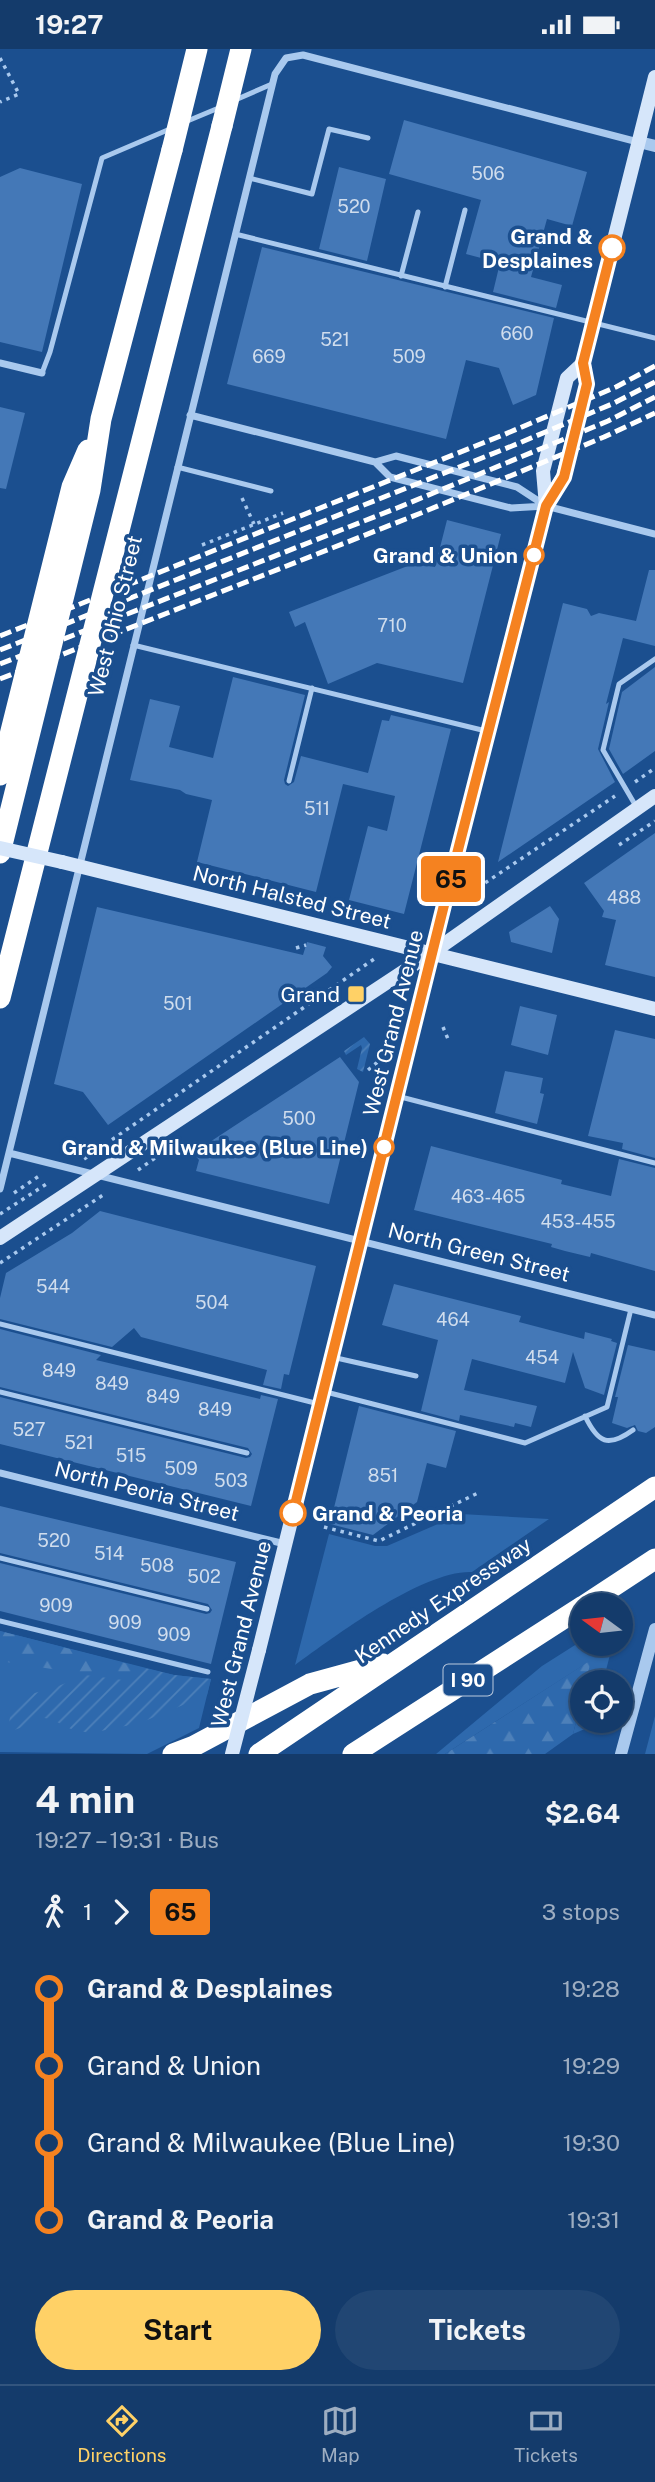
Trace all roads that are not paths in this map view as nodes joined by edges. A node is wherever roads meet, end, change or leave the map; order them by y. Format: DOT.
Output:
graph roads {
  1 [pos="197,49"];
  2 [pos="241,49"];
  3 [pos="655,77"];
  4 [pos="272,85"];
  5 [pos="368,138"];
  6 [pos="639,142"];
  7 [pos="655,146"];
  8 [pos="249,178"];
  9 [pos="465,210"];
  10 [pos="418,212"];
  11 [pos="235,234"];
  12 [pos="401,276"];
  13 [pos="445,287"];
  14 [pos="593,323"];
  15 [pos="655,338"];
  16 [pos="0,363"];
  17 [pos="583,363"];
  18 [pos="42,373"];
  19 [pos="190,415"];
  20 [pos="101,419"];
  21 [pos="375,462"];
  22 [pos="177,467"];
  23 [pos="271,491"];
  24 [pos="546,506"];
  25 [pos="655,534"];
  26 [pos="133,645"];
  27 [pos="655,659"];
  28 [pos="312,688"];
  29 [pos="489,731"];
  30 [pos="0,775"];
  31 [pos="289,781"];
  32 [pos="655,796"];
  33 [pos="637,808"];
  34 [pos="0,850"];
  35 [pos="79,867"];
  36 [pos="433,952"];
  37 [pos="0,998"];
  38 [pos="655,1009"];
  39 [pos="397,1096"];
  40 [pos="9,1153"];
  41 [pos="655,1163"];
  42 [pos="94,1174"];
  43 [pos="0,1189"];
  44 [pos="0,1238"];
  45 [pos="361,1240"];
  46 [pos="631,1309"];
  47 [pos="655,1315"];
  48 [pos="0,1324"];
  49 [pos="332,1357"];
  50 [pos="416,1376"];
  51 [pos="0,1392"];
  52 [pos="322,1398"];
  53 [pos="585,1416"];
  54 [pos="633,1430"];
  55 [pos="247,1453"];
  56 [pos="0,1472"];
  57 [pos="655,1487"];
  58 [pos="285,1543"];
  59 [pos="0,1557"];
  60 [pos="655,1559"];
  61 [pos="604,1593"];
  62 [pos="207,1609"];
  63 [pos="570,1615"];
  64 [pos="0,1621"];
  65 [pos="655,1630"];
  66 [pos="398,1660"];
  67 [pos="208,1672"];
  68 [pos="173,1754"];
  69 [pos="232,1754"];
  70 [pos="259,1754"];
  71 [pos="353,1754"];
  72 [pos="621,1754"];
  1 -- 20 [label="highway, bridge"];
  2 -- 37 [label="highway, West Ohio Street, bridge"];
  3 -- 6 [label="main road, West Grand Avenue"];
  4 -- 6 [label="street, West Ohio Street"];
  4 -- 8 [label="street, West Ohio Street"];
  4 -- 18 [label="lane"];
  5 -- 8 [label="lane"];
  6 -- 7 [label="street"];
  6 -- 14 [label="main road, West Grand Avenue"];
  8 -- 11 [label="street, West Ohio Street"];
  9 -- 13 [label="lane"];
  10 -- 12 [label="lane"];
  11 -- 12 [label="lane"];
  11 -- 19 [label="street, West Ohio Street"];
  12 -- 13 [label="lane"];
  13 -- 14 [label="lane"];
  14 -- 15 [label="lane"];
  14 -- 17 [label="main road, West Grand Avenue"];
  16 -- 18 [label="street"];
  17 -- 24 [label="main road, West Grand Avenue"];
  17 -- 24 [label="main road, West Grand Avenue"];
  19 -- 21 [label="street"];
  19 -- 22 [label="street, West Ohio Street"];
  20 -- 30 [label="highway"];
  20 -- 34 [label="highway"];
  21 -- 24 [label="street"];
  21 -- 24 [label="street"];
  22 -- 23 [label="lane"];
  22 -- 26 [label="street, West Ohio Street"];
  24 -- 25 [label="street"];
  24 -- 29 [label="main road, West Grand Avenue"];
  26 -- 28 [label="lane"];
  26 -- 35 [label="street, West Ohio Street"];
  27 -- 33 [label="lane"];
  28 -- 29 [label="lane"];
  28 -- 31 [label="lane"];
  29 -- 36 [label="main road, West Grand Avenue"];
  32 -- 33 [label="main road"];
  33 -- 36 [label="main road"];
  34 -- 35 [label="main road, North Halsted Street, bridge"];
  35 -- 36 [label="main road, North Halsted Street"];
  35 -- 40 [label="street, West Ohio Street"];
  36 -- 38 [label="main road, North Halsted Street"];
  36 -- 39 [label="main road, West Grand Avenue"];
  36 -- 42 [label="main road"];
  39 -- 41 [label="lane"];
  39 -- 45 [label="main road, West Grand Avenue"];
  40 -- 42 [label="street, North Green Street"];
  40 -- 43 [label="street, West Ohio Street"];
  42 -- 44 [label="main road"];
  42 -- 45 [label="street, North Green Street"];
  45 -- 46 [label="street, North Green Street"];
  45 -- 49 [label="main road, West Grand Avenue"];
  46 -- 47 [label="street, North Green Street"];
  46 -- 53 [label="lane"];
  48 -- 52 [label="lane"];
  49 -- 50 [label="lane"];
  49 -- 52 [label="main road, West Grand Avenue"];
  51 -- 55 [label="lane"];
  52 -- 53 [label="lane"];
  52 -- 58 [label="main road, West Grand Avenue"];
  53 -- 54 [label="lane"];
  56 -- 58 [label="street, North Peoria Street"];
  57 -- 66 [label="highway, Kennedy Expressway / I 90"];
  58 -- 69 [label="main road, West Grand Avenue, bridge"];
  59 -- 62 [label="lane"];
  60 -- 61 [label="highway, I 90"];
  63 -- 71 [label="highway, I 90"];
  64 -- 67 [label="lane"];
  65 -- 72 [label="street"];
  66 -- 68 [label="highway"];
  66 -- 70 [label="highway, Kennedy Expressway / I 90"];
}
